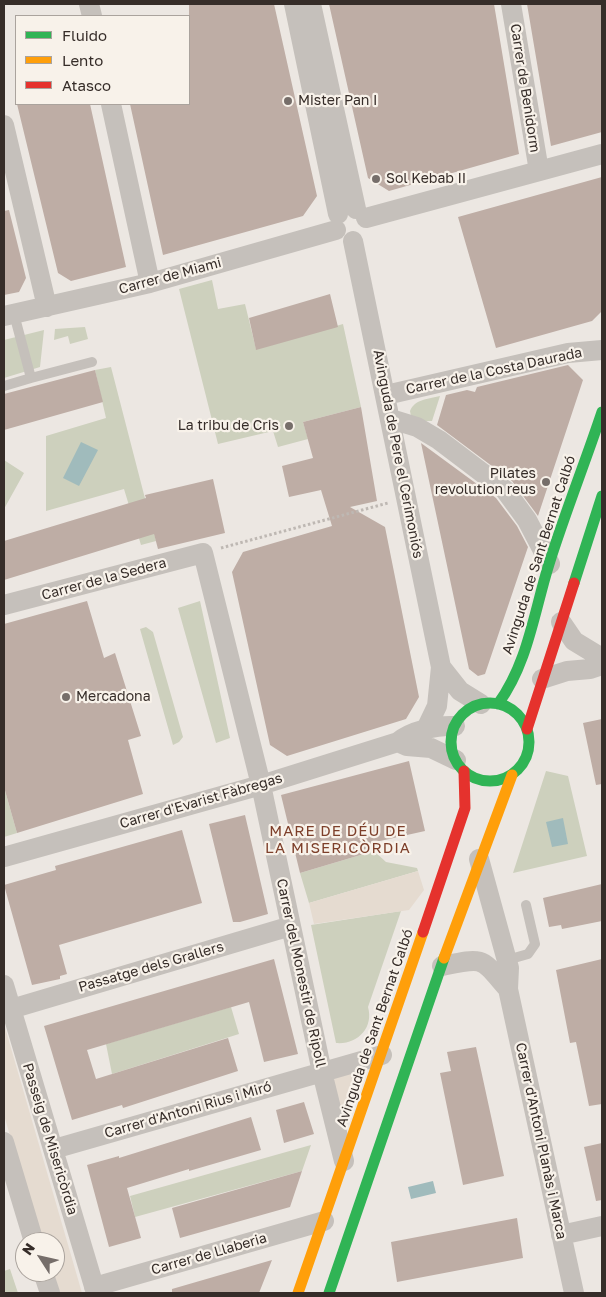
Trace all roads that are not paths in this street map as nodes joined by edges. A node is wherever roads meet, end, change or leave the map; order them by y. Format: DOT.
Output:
graph roads {
  1 [pos="294,4"];
  2 [pos="311,4"];
  3 [pos="511,4"];
  4 [pos="111,105"];
  5 [pos="4,125"];
  6 [pos="602,154"];
  7 [pos="539,172"];
  8 [pos="349,218"];
  9 [pos="150,283"];
  10 [pos="47,307"];
  11 [pos="9,315"];
  12 [pos="602,350"];
  13 [pos="92,362"];
  14 [pos="31,378"];
  15 [pos="4,386"];
  16 [pos="386,395"];
  17 [pos="602,412"];
  18 [pos="391,420"];
  19 [pos="602,496"];
  20 [pos="598,524"];
  21 [pos="203,553"];
  22 [pos="550,564"];
  23 [pos="4,605"];
  24 [pos="561,622"];
  25 [pos="602,658"];
  26 [pos="602,665"];
  27 [pos="441,667"];
  28 [pos="542,679"];
  29 [pos="440,694"];
  30 [pos="489,704"];
  31 [pos="456,724"];
  32 [pos="527,729"];
  33 [pos="425,731"];
  34 [pos="398,742"];
  35 [pos="460,765"];
  36 [pos="512,775"];
  37 [pos="260,785"];
  38 [pos="4,857"];
  39 [pos="479,859"];
  40 [pos="526,905"];
  41 [pos="291,926"];
  42 [pos="507,960"];
  43 [pos="442,966"];
  44 [pos="4,985"];
  45 [pos="508,989"];
  46 [pos="11,1009"];
  47 [pos="382,1054"];
  48 [pos="322,1072"];
  49 [pos="4,1142"];
  50 [pos="54,1149"];
  51 [pos="344,1162"];
  52 [pos="7,1163"];
  53 [pos="324,1221"];
  54 [pos="602,1226"];
  55 [pos="31,1232"];
  56 [pos="561,1235"];
  57 [pos="95,1290"];
  58 [pos="298,1293"];
  59 [pos="329,1293"];
  60 [pos="574,1293"];
  1 -- 8 [label="street"];
  2 -- 8 [label="street"];
  3 -- 7 [label="street, Carrer de Benidorm"];
  4 -- 9 [label="street"];
  5 -- 10 [label="street"];
  6 -- 7 [label="street, Carrer de Miami"];
  7 -- 8 [label="street, Carrer de Miami"];
  8 -- 9 [label="street, Carrer de Miami"];
  8 -- 16 [label="street, Avinguda de Pere el Cerimoniós"];
  9 -- 10 [label="street, Carrer de Miami"];
  10 -- 11 [label="street, Carrer de Miami"];
  11 -- 14 [label="lane"];
  12 -- 16 [label="street, Carrer de la Costa Daurada"];
  13 -- 14 [label="lane"];
  14 -- 15 [label="lane"];
  16 -- 18 [label="street, Avinguda de Pere el Cerimoniós"];
  17 -- 22 [label="main road, Avinguda de Sant Bernat Calbó"];
  18 -- 22 [label="street"];
  18 -- 27 [label="street, Avinguda de Pere el Cerimoniós"];
  19 -- 20 [label="main road"];
  20 -- 24 [label="main road"];
  21 -- 23 [label="street, Carrer de la Sedera"];
  21 -- 37 [label="street, Carrer del Monestir de Ripoll"];
  22 -- 30 [label="main road, Avinguda de Sant Bernat Calbó"];
  24 -- 25 [label="street"];
  24 -- 28 [label="main road"];
  26 -- 28 [label="street"];
  27 -- 29 [label="street, Avinguda de Pere el Cerimoniós"];
  27 -- 30 [label="street, Avinguda de Pere el Cerimoniós"];
  28 -- 32 [label="main road"];
  29 -- 31 [label="street"];
  29 -- 33 [label="street, Avinguda de Pere el Cerimoniós"];
  30 -- 31 [label="main road"];
  30 -- 32 [label="main road"];
  31 -- 33 [label="street, Carrer d'Evarist Fàbregas"];
  31 -- 35 [label="main road"];
  32 -- 36 [label="main road"];
  33 -- 34 [label="street, Carrer d'Evarist Fàbregas"];
  34 -- 35 [label="street, Carrer d'Evarist Fàbregas"];
  34 -- 37 [label="street, Carrer d'Evarist Fàbregas"];
  35 -- 36 [label="main road"];
  35 -- 47 [label="main road, Avinguda de Sant Bernat Calbó"];
  36 -- 39 [label="main road"];
  37 -- 38 [label="street, Carrer d'Evarist Fàbregas"];
  37 -- 41 [label="street, Carrer del Monestir de Ripoll"];
  39 -- 42 [label="street, Carrer d'Antoni Planàs i Marca"];
  39 -- 43 [label="main road"];
  40 -- 42 [label="lane"];
  41 -- 46 [label="street, Passatge dels Grallers"];
  41 -- 48 [label="street, Carrer del Monestir de Ripoll"];
  42 -- 45 [label="street, Carrer d'Antoni Planàs i Marca"];
  43 -- 45 [label="street, Carrer d'Antoni Planàs i Marca"];
  43 -- 59 [label="main road"];
  44 -- 46 [label="street, Passeig de Misericòrdia"];
  45 -- 56 [label="street, Carrer d'Antoni Planàs i Marca"];
  46 -- 50 [label="street, Passeig de Misericòrdia"];
  47 -- 48 [label="street, Carrer d'Antoni Rius i Miró"];
  47 -- 51 [label="main road, Avinguda de Sant Bernat Calbó"];
  48 -- 50 [label="street, Carrer d'Antoni Rius i Miró"];
  48 -- 51 [label="street, Carrer del Monestir de Ripoll"];
  49 -- 52 [label="street"];
  50 -- 57 [label="street, Passeig de Misericòrdia"];
  51 -- 53 [label="main road, Avinguda de Sant Bernat Calbó"];
  52 -- 55 [label="street"];
  53 -- 57 [label="street, Carrer de Llaberia"];
  53 -- 58 [label="main road, Avinguda de Sant Bernat Calbó"];
  54 -- 56 [label="street"];
  56 -- 60 [label="street, Carrer d'Antoni Planàs i Marca"];
}
